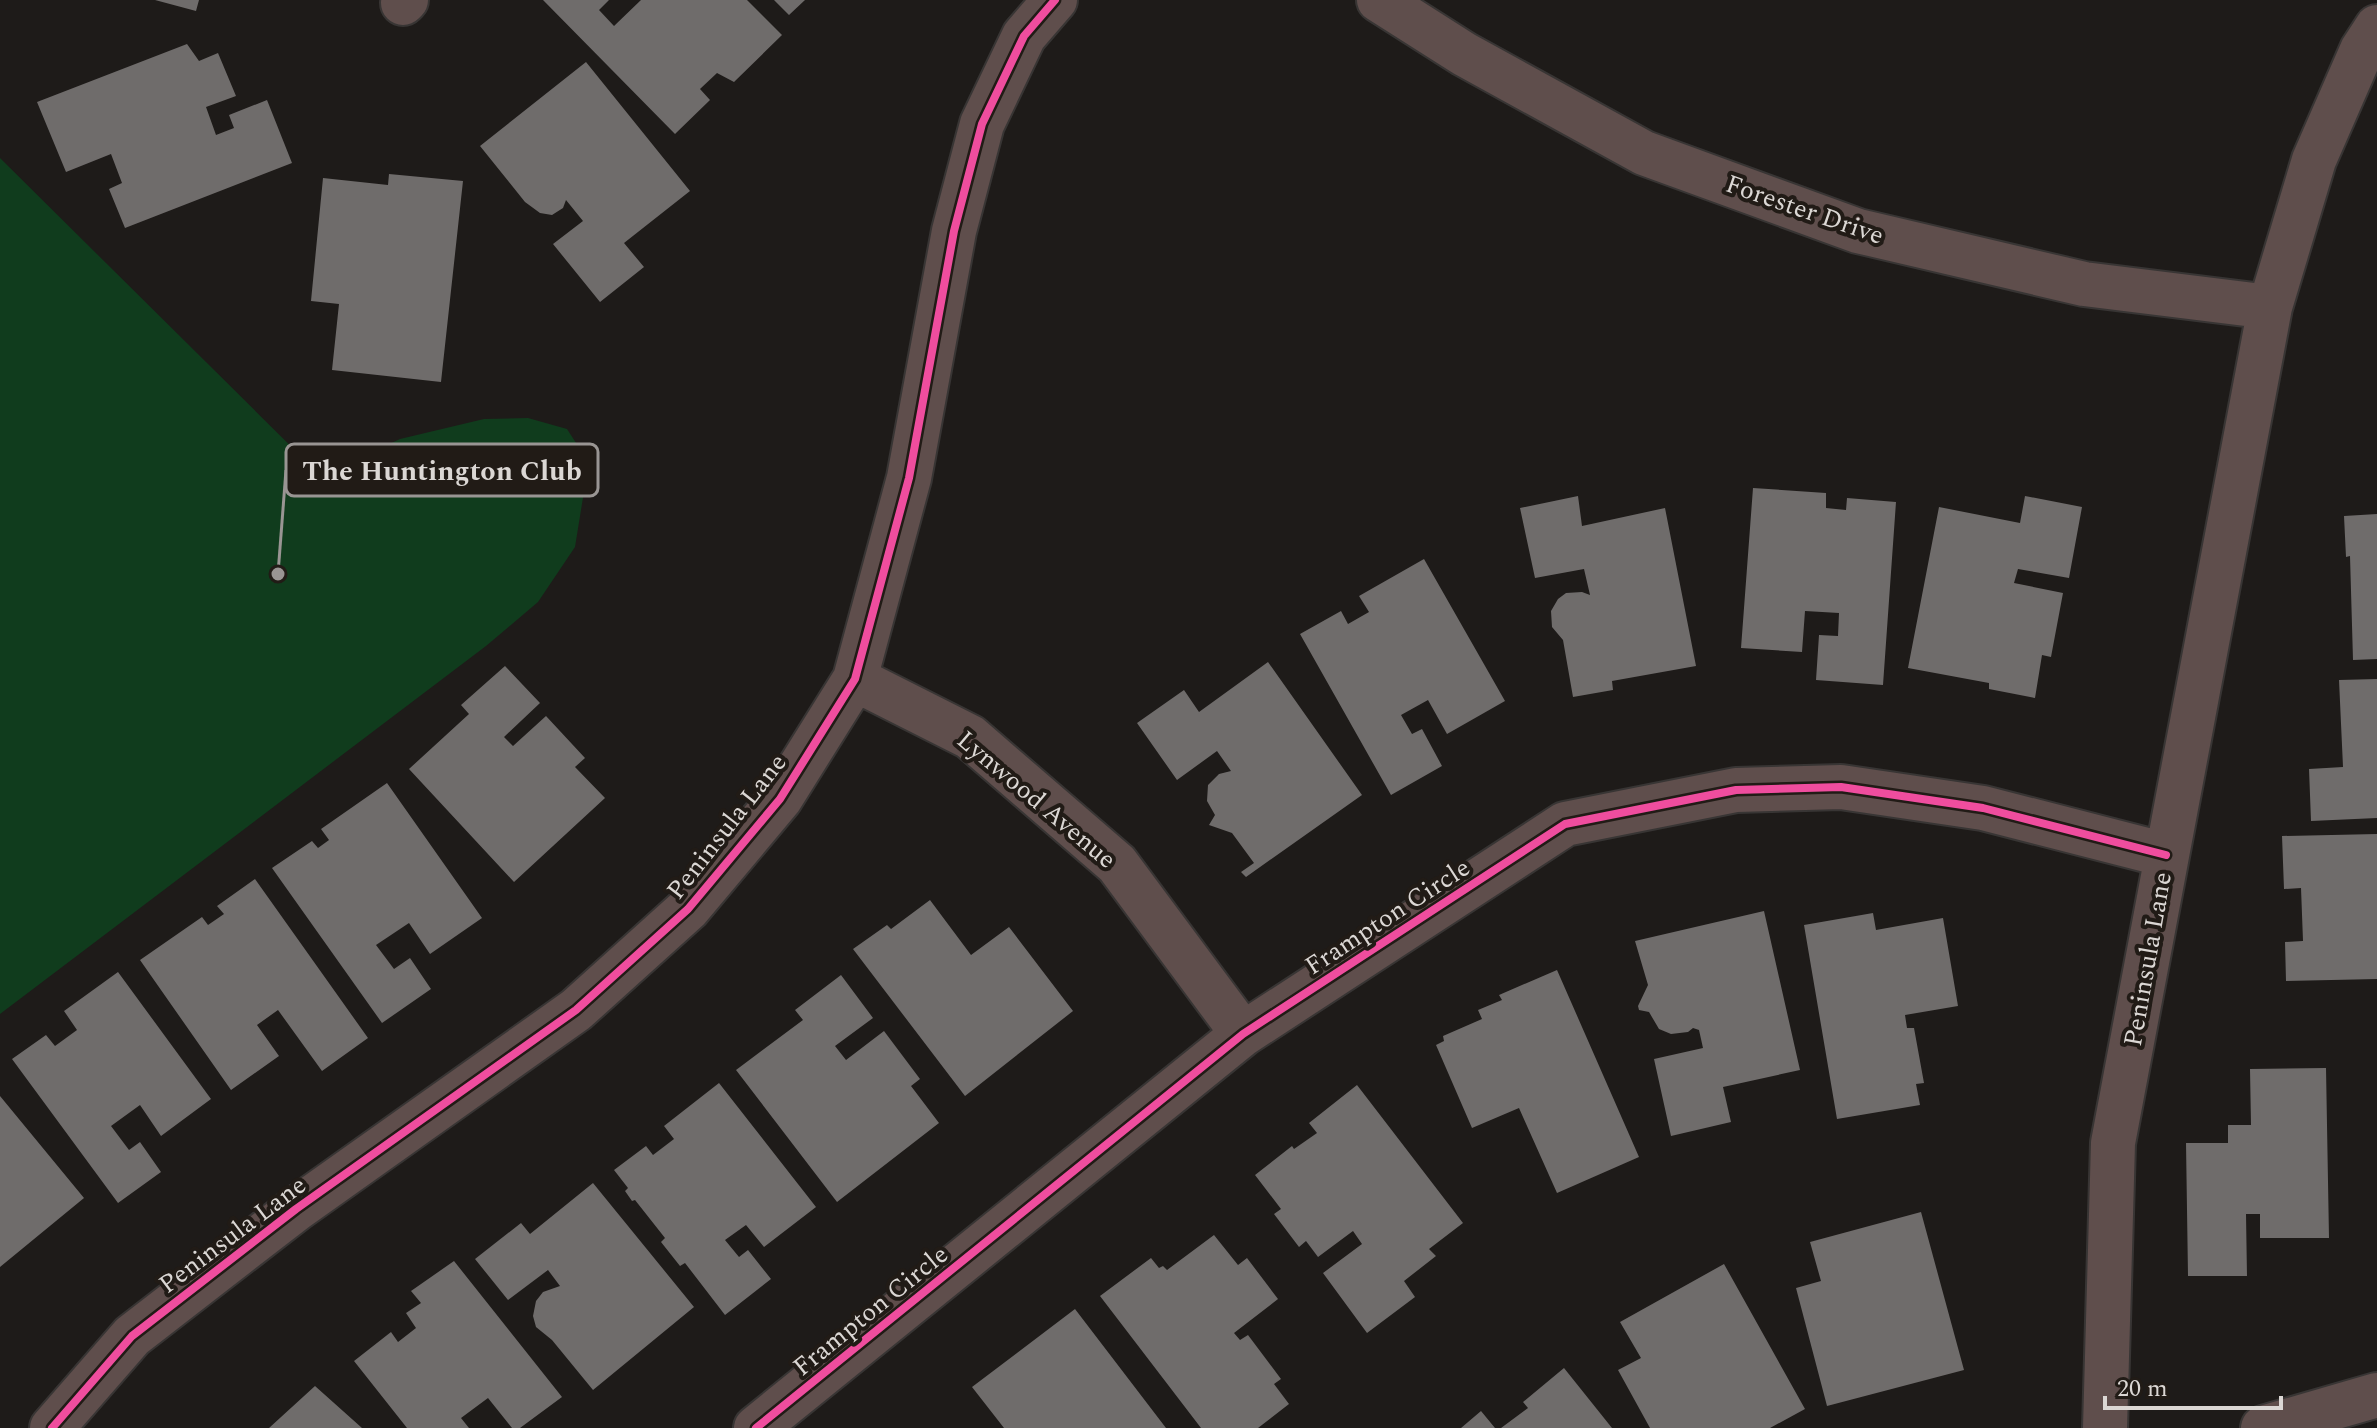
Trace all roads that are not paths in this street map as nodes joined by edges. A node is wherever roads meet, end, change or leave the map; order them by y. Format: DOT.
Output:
graph roads {
  1 [pos="1055,0"];
  2 [pos="1379,0"];
  3 [pos="2377,27"];
  4 [pos="2270,307"];
  5 [pos="855,679"];
  6 [pos="2166,855"];
  7 [pos="1243,1034"];
  8 [pos="2377,1395"];
  9 [pos="52,1428"];
  10 [pos="756,1428"];
  11 [pos="2105,1428"];
  12 [pos="2263,1428"];
  1 -- 5 [label="street, Peninsula Lane"];
  2 -- 4 [label="street, Forester Drive"];
  3 -- 4 [label="street, Peninsula Lane"];
  4 -- 6 [label="street, Peninsula Lane"];
  5 -- 7 [label="street, Lynwood Avenue"];
  5 -- 9 [label="street, Peninsula Lane"];
  6 -- 7 [label="street, Frampton Circle"];
  6 -- 11 [label="street, Peninsula Lane"];
  7 -- 10 [label="street, Frampton Circle"];
  8 -- 12 [label="street"];
}
